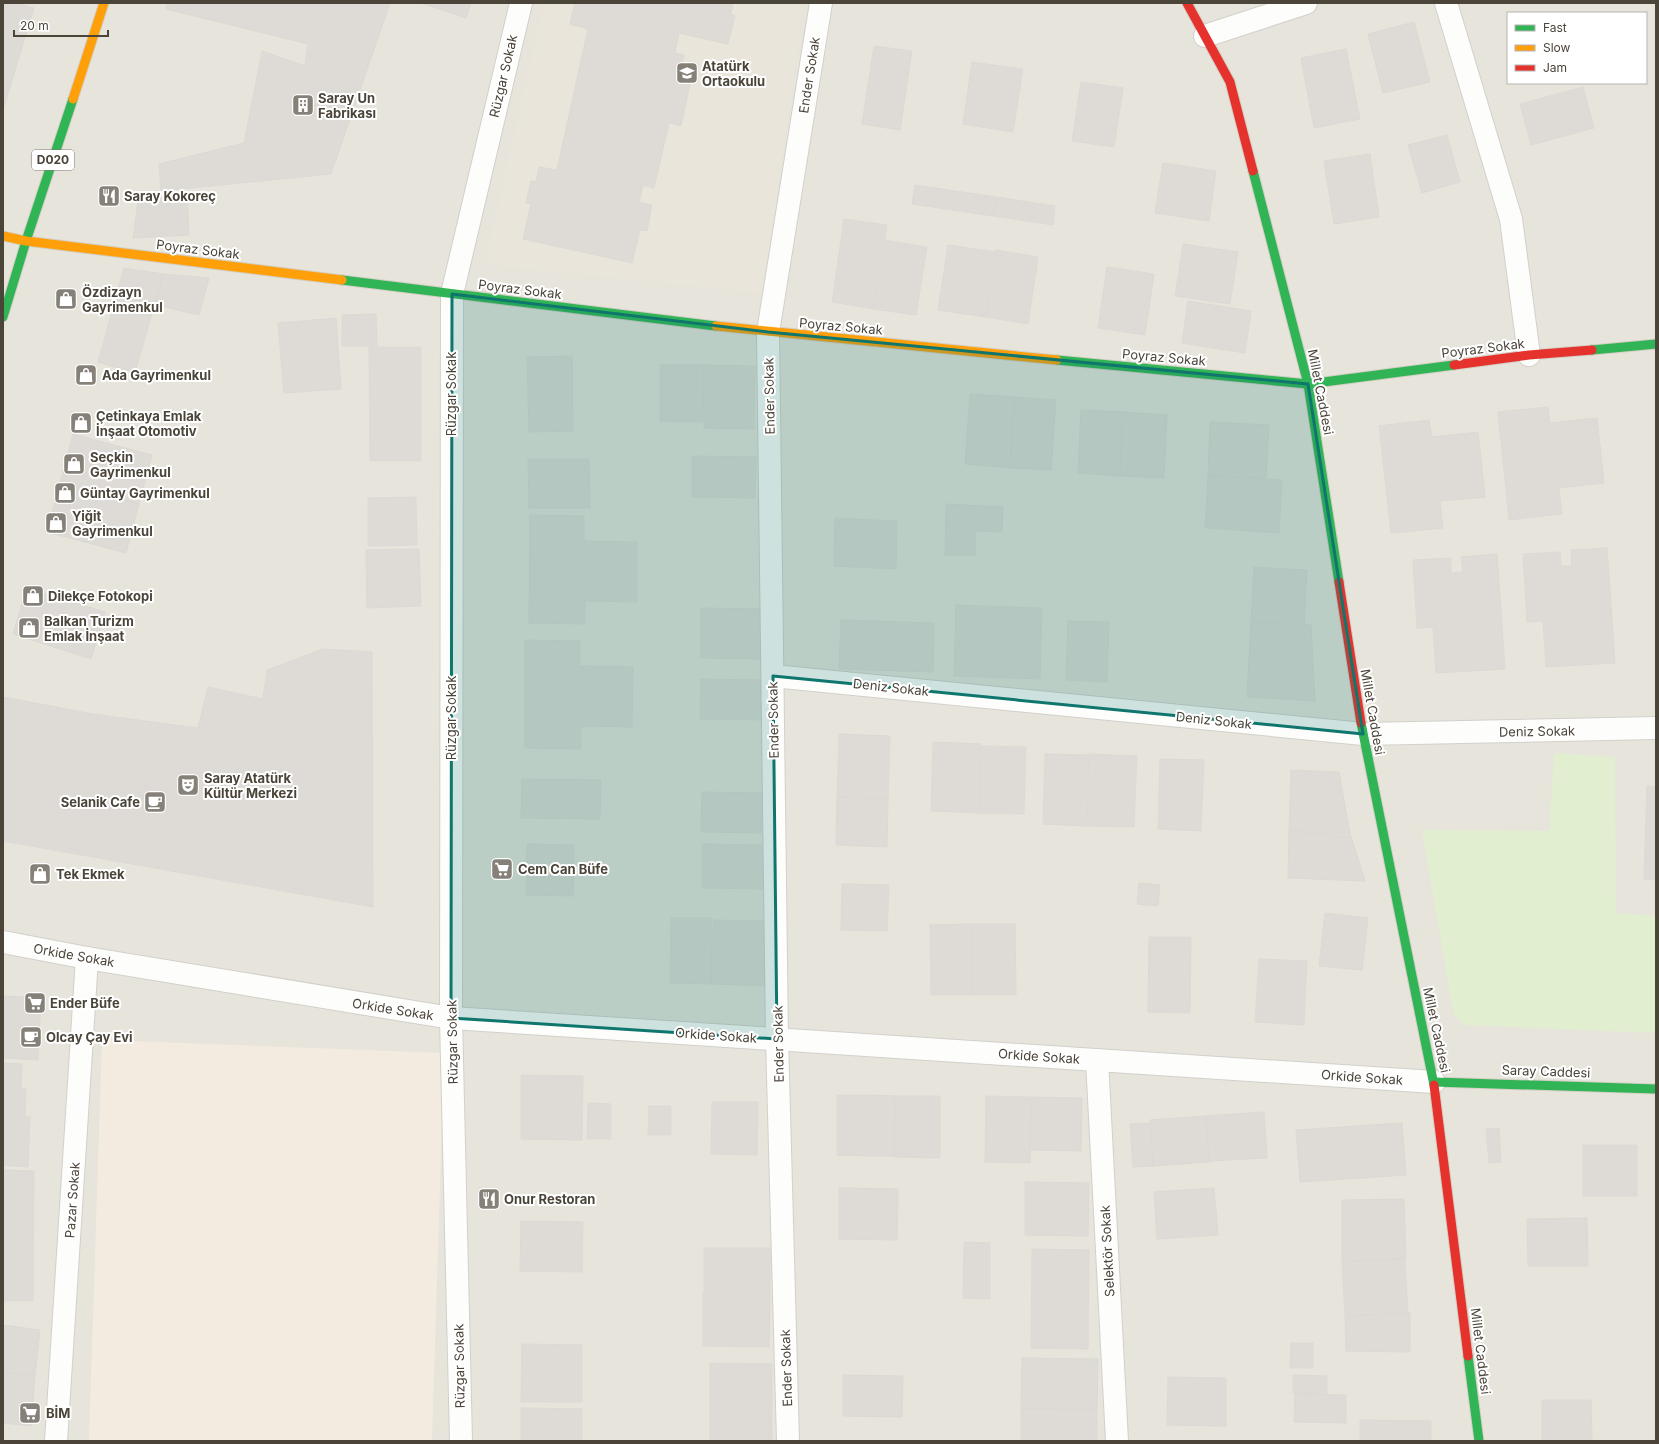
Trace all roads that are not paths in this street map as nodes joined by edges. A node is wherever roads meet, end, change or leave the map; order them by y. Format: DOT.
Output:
graph roads {
  1 [pos="104,3"];
  2 [pos="521,3"];
  3 [pos="821,3"];
  4 [pos="1187,3"];
  5 [pos="1306,3"];
  6 [pos="1446,3"];
  7 [pos="1205,36"];
  8 [pos="3,236"];
  9 [pos="26,241"];
  10 [pos="452,294"];
  11 [pos="3,318"];
  12 [pos="768,332"];
  13 [pos="1656,344"];
  14 [pos="1529,355"];
  15 [pos="1308,384"];
  16 [pos="773,676"];
  17 [pos="1656,728"];
  18 [pos="1363,734"];
  19 [pos="3,942"];
  20 [pos="88,958"];
  21 [pos="451,1018"];
  22 [pos="777,1039"];
  23 [pos="1097,1060"];
  24 [pos="1434,1082"];
  25 [pos="1656,1088"];
  26 [pos="56,1441"];
  27 [pos="461,1441"];
  28 [pos="788,1441"];
  29 [pos="1117,1441"];
  30 [pos="1479,1441"];
  1 -- 9 [label="main road, D020"];
  2 -- 10 [label="street, Rüzgar Sokak"];
  3 -- 12 [label="street, Ender Sokak"];
  4 -- 7 [label="main road, Millet Caddesi"];
  5 -- 7 [label="street"];
  6 -- 14 [label="street"];
  7 -- 15 [label="main road, Millet Caddesi"];
  8 -- 9 [label="main road, Poyraz Sokak"];
  9 -- 10 [label="main road, Poyraz Sokak"];
  9 -- 11 [label="main road, D020"];
  10 -- 12 [label="main road, Poyraz Sokak"];
  10 -- 21 [label="street, Rüzgar Sokak"];
  12 -- 15 [label="main road, Poyraz Sokak"];
  12 -- 16 [label="street, Ender Sokak"];
  13 -- 14 [label="main road, Poyraz Sokak"];
  14 -- 15 [label="main road, Poyraz Sokak"];
  15 -- 18 [label="main road, Millet Caddesi"];
  16 -- 18 [label="street, Deniz Sokak"];
  16 -- 22 [label="street, Ender Sokak"];
  17 -- 18 [label="street, Deniz Sokak"];
  18 -- 24 [label="main road, Millet Caddesi"];
  19 -- 20 [label="street, Orkide Sokak"];
  20 -- 21 [label="street, Orkide Sokak"];
  20 -- 26 [label="street, Pazar Sokak"];
  21 -- 22 [label="street, Orkide Sokak"];
  21 -- 27 [label="street, Rüzgar Sokak"];
  22 -- 23 [label="street, Orkide Sokak"];
  22 -- 28 [label="street, Ender Sokak"];
  23 -- 24 [label="street, Orkide Sokak"];
  23 -- 29 [label="street, Selektör Sokak"];
  24 -- 25 [label="main road, Saray Caddesi"];
  24 -- 30 [label="main road, Millet Caddesi"];
}
